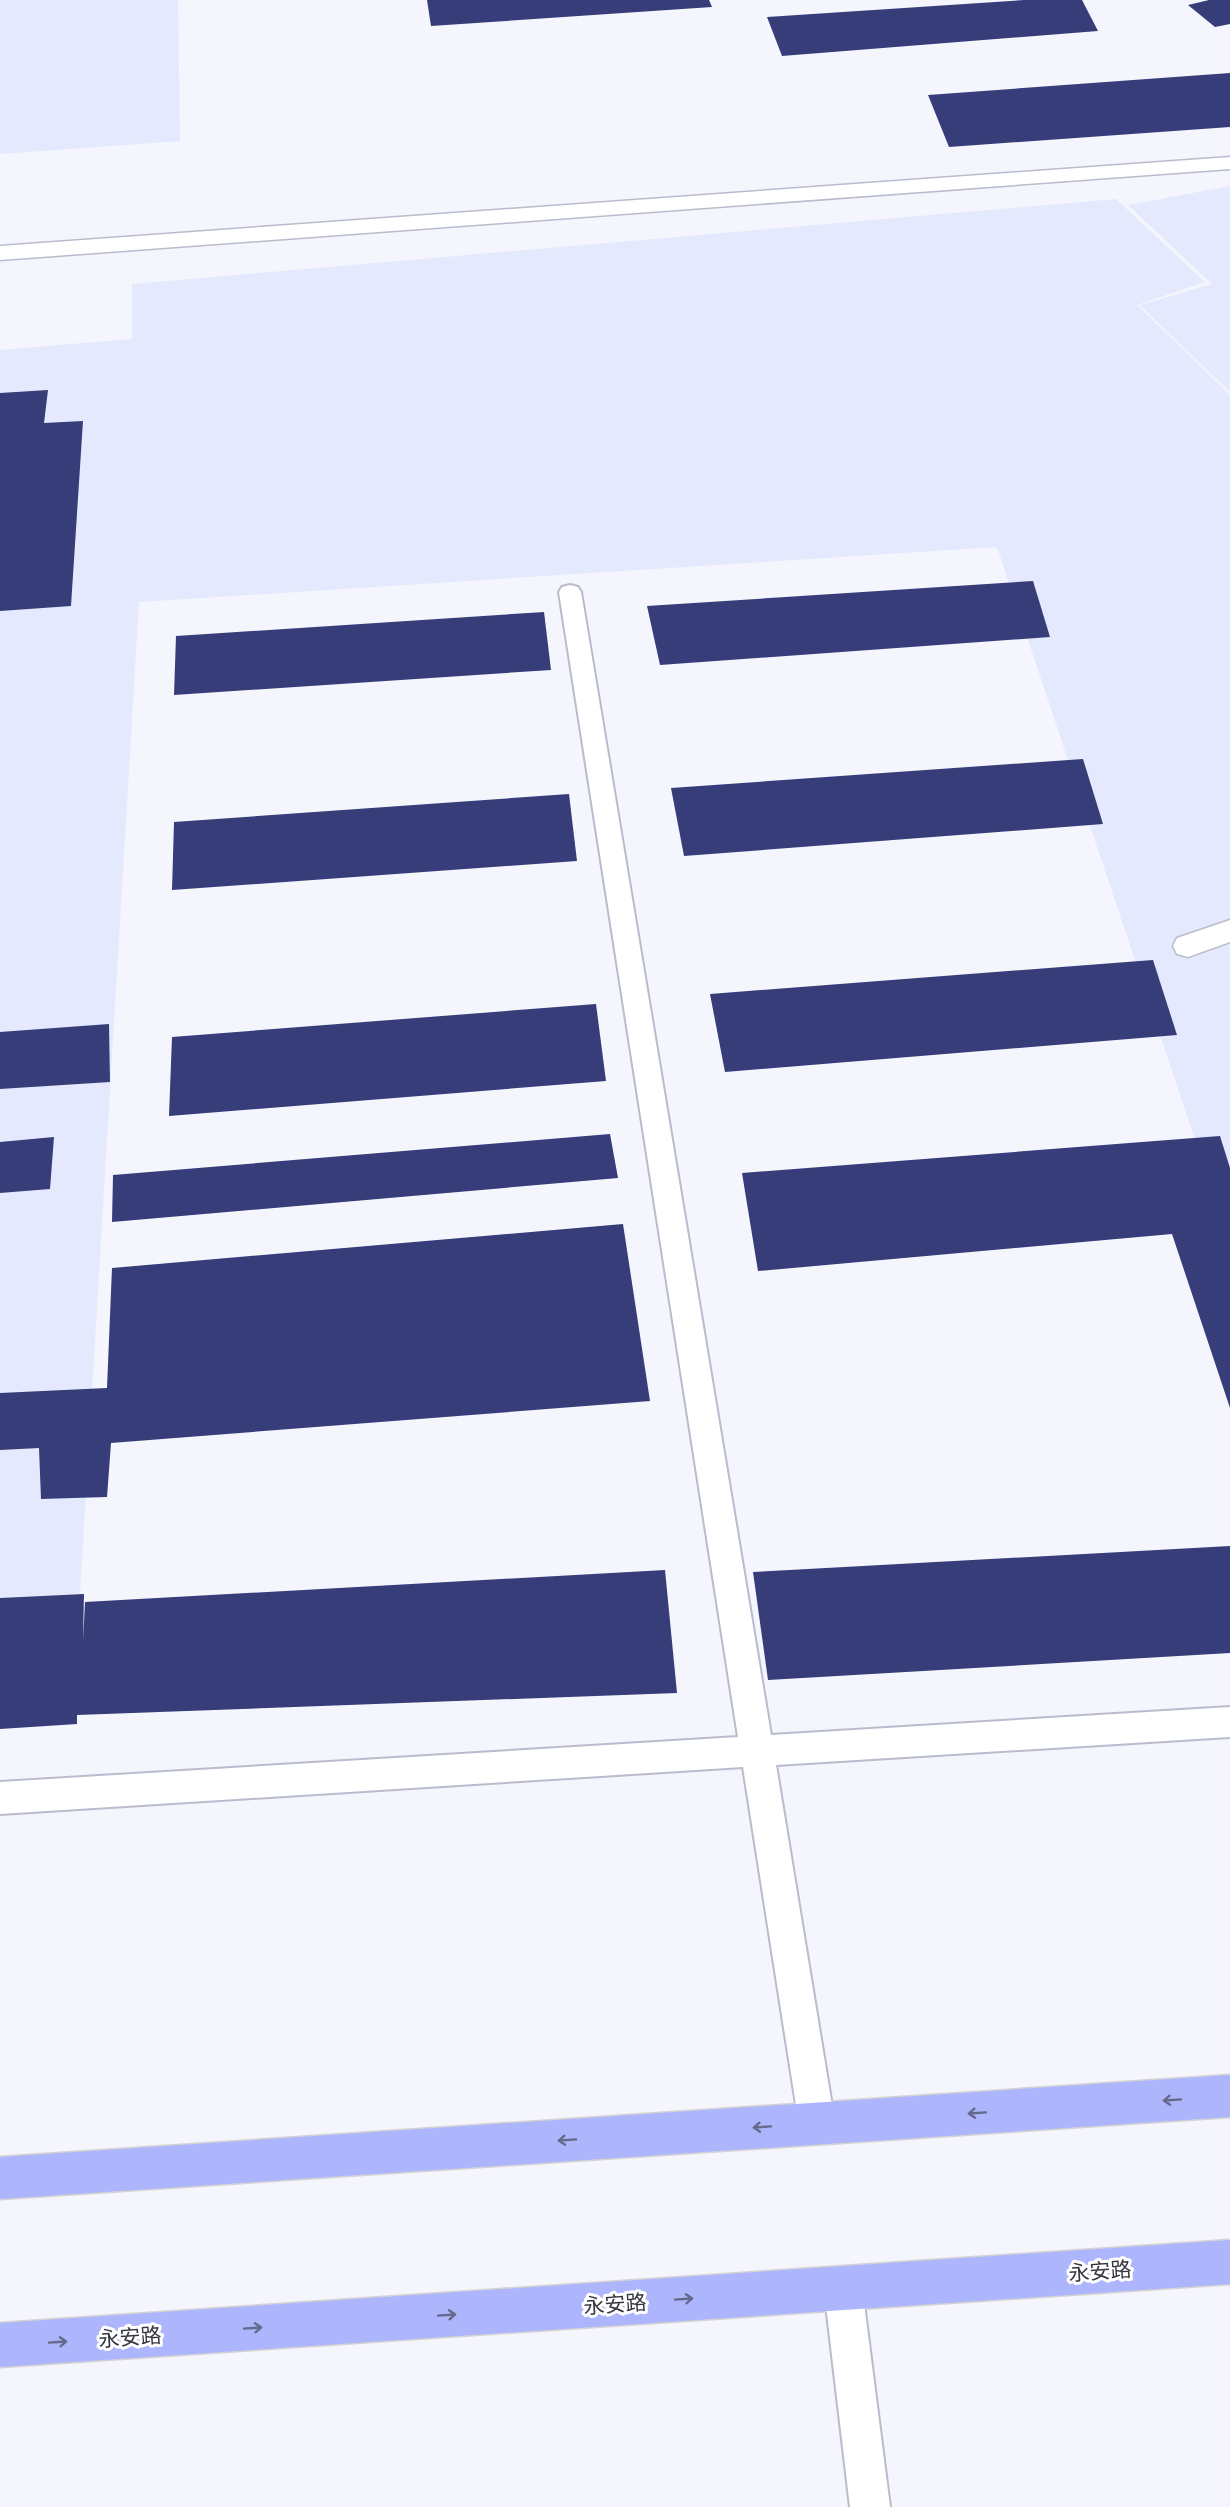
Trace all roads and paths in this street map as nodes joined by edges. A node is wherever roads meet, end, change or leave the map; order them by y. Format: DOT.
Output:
graph roads {
  1 [pos="1230,163"];
  2 [pos="0,253"];
  3 [pos="570,592"];
  4 [pos="1230,931"];
  5 [pos="1188,945"];
  6 [pos="1230,1722"];
  7 [pos="756,1752"];
  8 [pos="0,1798"];
  9 [pos="1230,2096"];
  10 [pos="817,2124"];
  11 [pos="0,2178"];
  12 [pos="1230,2262"];
  13 [pos="843,2288"];
  14 [pos="0,2346"];
  15 [pos="870,2507"];
  1 -- 2 [label="street"];
  3 -- 7 [label="lane"];
  4 -- 5 [label="street"];
  6 -- 7 [label="lane"];
  7 -- 8 [label="lane"];
  7 -- 10 [label="lane"];
  9 -- 10 [label="main road, one-way"];
  10 -- 11 [label="main road, one-way"];
  12 -- 13 [label="main road, 永安路"];
  14 -- 13 [label="main road, 永安路, one-way"];
  13 -- 15 [label="lane"];
}
